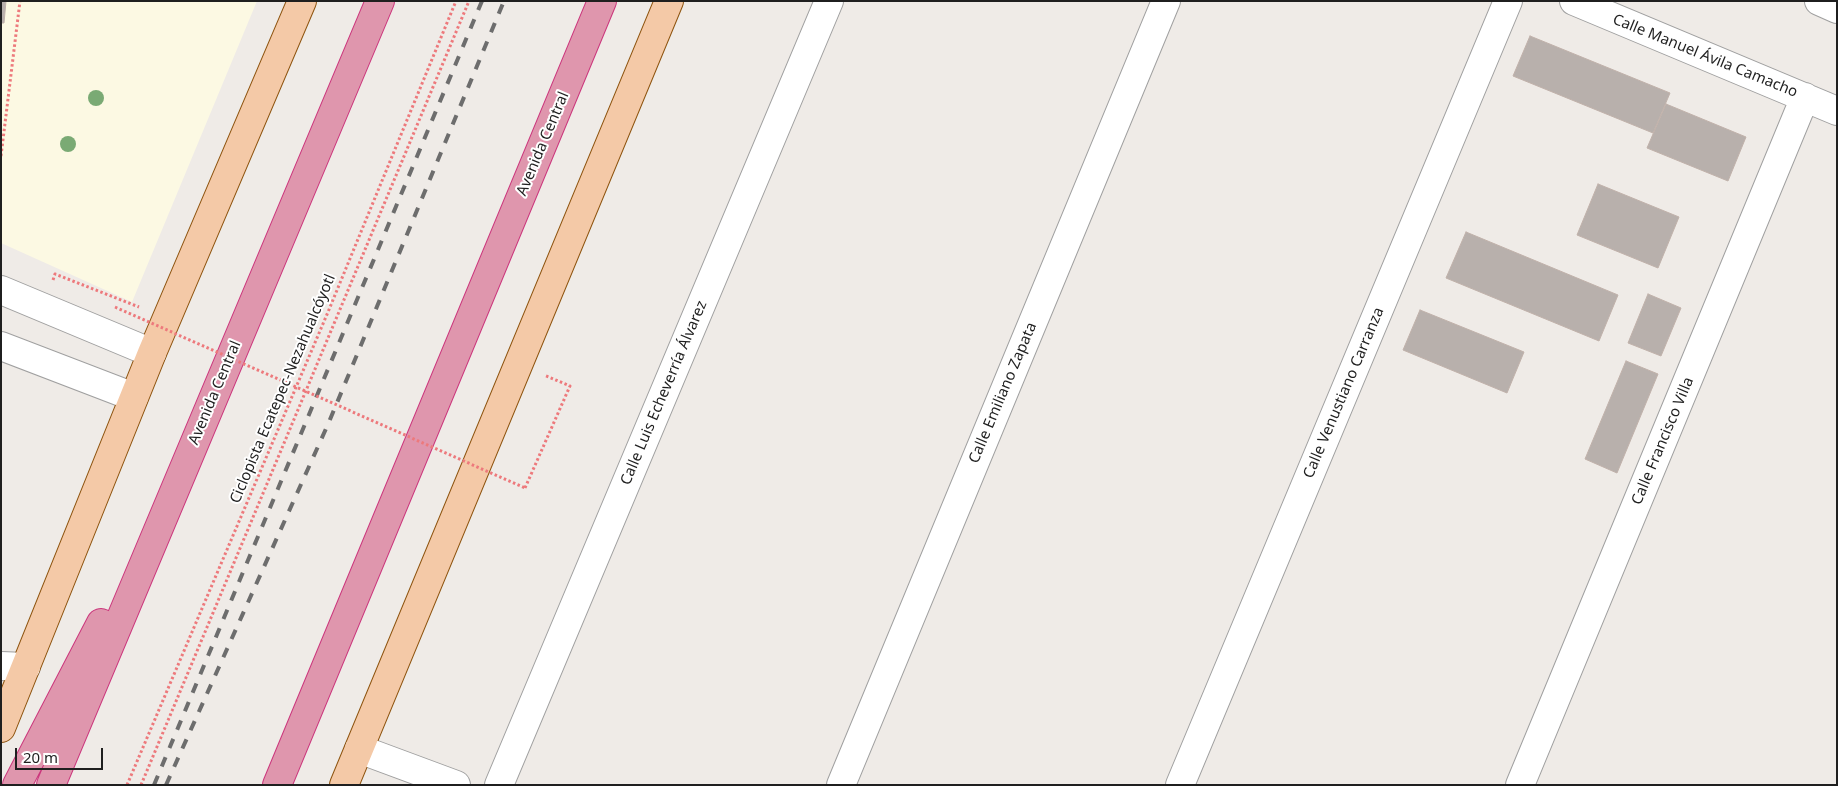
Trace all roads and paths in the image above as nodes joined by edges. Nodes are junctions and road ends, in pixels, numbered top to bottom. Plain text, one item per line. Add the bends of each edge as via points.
1 (20, 1) edge
2 (302, 1) edge
3 (380, 1) edge
4 (456, 1) edge
5 (469, 1) edge
6 (602, 1) edge
7 (669, 1) edge
8 (829, 1) edge
9 (1166, 1) edge
10 (1508, 1) edge
11 (1574, 1) edge
12 (1819, 1) edge
13 (1837, 8) edge
14 (1806, 97) junction
15 (1837, 111) edge
16 (2, 139) edge
17 (1, 156) edge
18 (53, 281) dead end
19 (1, 290) edge
20 (115, 307) dead end
21 (139, 307) dead end
22 (1, 346) edge
23 (152, 353) junction
24 (518, 364) junction
25 (134, 397) junction
26 (188, 457) junction
27 (13, 667) edge
28 (1, 728) edge
29 (295, 744) junction
30 (359, 749) junction
31 (17, 785) edge
32 (51, 785) edge
33 (127, 785) edge
34 (141, 785) edge
35 (277, 785) edge
36 (285, 785) edge
37 (344, 785) edge
38 (456, 785) edge
39 (499, 785) edge
40 (840, 785) edge
41 (1180, 785) edge
42 (1520, 785) edge

1 - 16 path
2 - 23 main road
3 - 26 highway, Avenida Central
4 - 33 path, Ciclopista Ecatepec-Nezahualcóyotl
5 - 34 path
6 - 29 highway, Avenida Central
7 - 24 main road
8 - 39 street, Calle Luis Echeverría Álvarez
9 - 40 street, Calle Emiliano Zapata
10 - 41 street, Calle Venustiano Carranza
11 - 14 street, Calle Manuel Ávila Camacho
12 - 13 street
14 - 15 street, Calle Manuel Ávila Camacho
14 - 42 street, Calle Francisco Villa
16 - 17 path
18 - 21 path via 55,274
19 - 23 street
20 - 24 path, bridge via 525,488 570,386
22 - 25 street
23 - 25 main road
24 - 30 main road
25 - 27 main road
26 - 31 highway
26 - 32 highway, Avenida Central
27 - 28 main road
29 - 35 highway, Avenida Central
29 - 36 highway
30 - 37 main road
30 - 38 street

